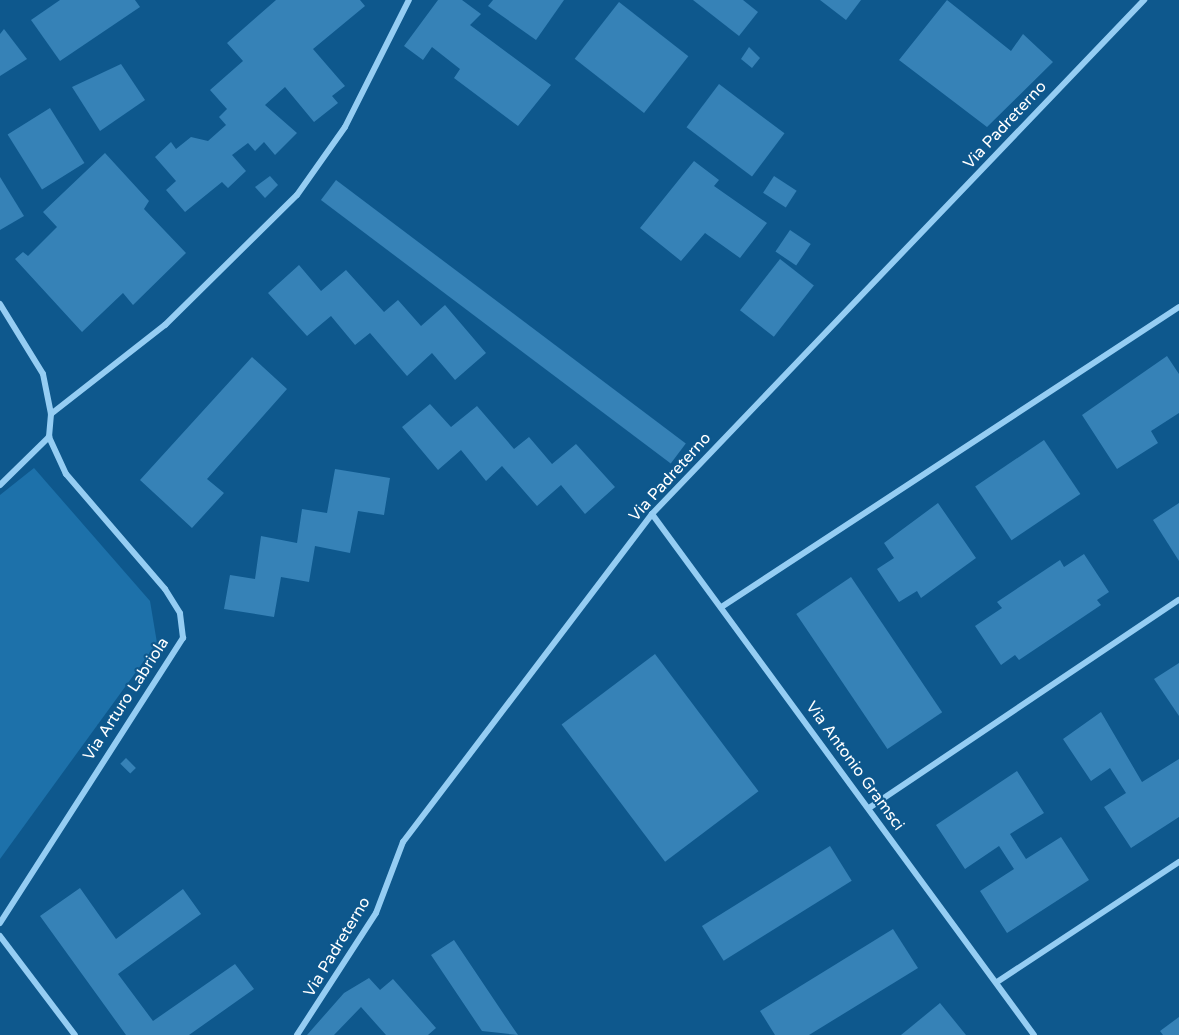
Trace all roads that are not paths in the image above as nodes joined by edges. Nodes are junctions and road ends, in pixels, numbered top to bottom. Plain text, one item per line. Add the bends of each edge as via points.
1 (410, 0) edge
2 (1144, 0) edge
3 (0, 304) edge
4 (1179, 308) edge
5 (51, 414) junction
6 (48, 437) junction
7 (0, 485) edge
8 (652, 514) junction
9 (1179, 600) edge
10 (723, 606) junction
11 (869, 808) junction
12 (1179, 862) edge
13 (0, 923) edge
14 (0, 936) edge
15 (997, 982) junction
16 (75, 1035) edge
17 (297, 1035) edge
18 (1034, 1035) edge

1 - 5 street via 345,127 297,195 165,325
2 - 8 street, Via Padreterno
3 - 5 street via 43,374
4 - 10 street
5 - 6 street
6 - 7 street
6 - 13 street, Via Arturo Labriola via 66,474 165,589 180,613 183,638
8 - 10 street, Via Antonio Gramsci
8 - 17 street, Via Padreterno via 403,842 376,913
9 - 11 street
10 - 11 street, Via Antonio Gramsci
11 - 15 street, Via Antonio Gramsci
12 - 15 street
14 - 16 street
15 - 18 street, Via Antonio Gramsci

